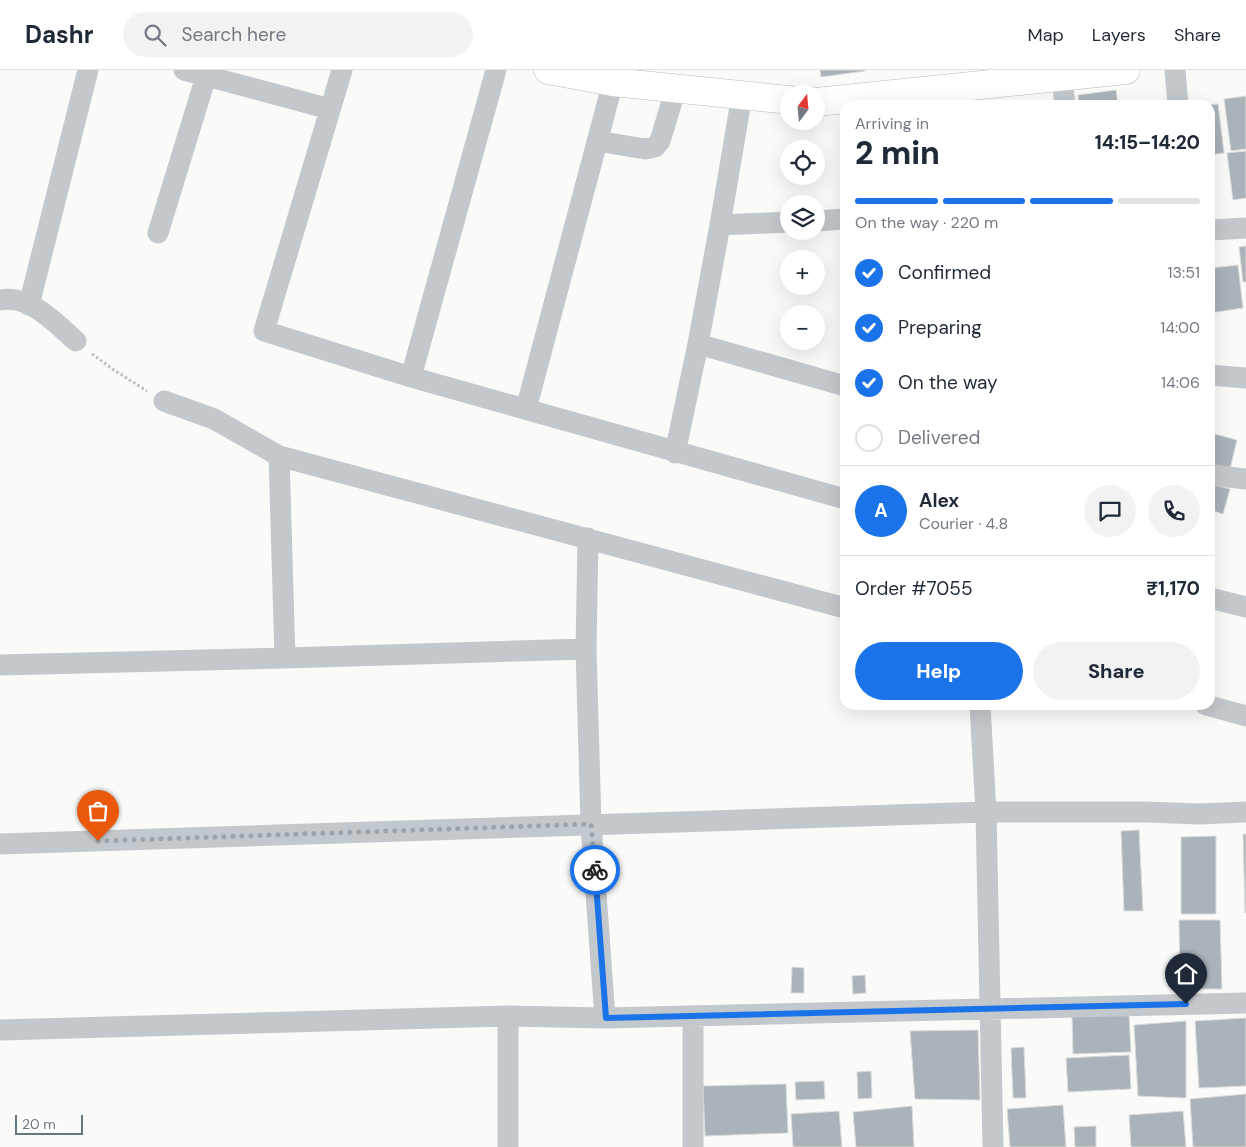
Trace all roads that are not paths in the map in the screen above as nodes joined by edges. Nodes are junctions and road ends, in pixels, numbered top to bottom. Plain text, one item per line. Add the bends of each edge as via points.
1 (88, 70) edge
2 (184, 70) edge
3 (342, 70) edge
4 (496, 70) edge
5 (548, 70) edge
6 (1126, 70) edge
7 (1175, 70) edge
8 (208, 73) edge
9 (1062, 74) edge
10 (613, 82) junction
11 (676, 88) junction
12 (742, 95) junction
13 (780, 99) edge
14 (1065, 100) edge
15 (1178, 100) edge
16 (825, 101) edge
17 (330, 109) junction
18 (597, 141) junction
19 (840, 219) edge
20 (825, 220) edge
21 (780, 222) edge
22 (720, 225) junction
23 (1246, 228) edge
24 (1215, 230) edge
25 (158, 233) dead end
26 (0, 300) edge
27 (29, 305) junction
28 (76, 342) road end
29 (698, 344) junction
30 (1215, 375) edge
31 (411, 377) junction
32 (1246, 378) edge
33 (840, 385) edge
34 (164, 401) road end
35 (526, 409) junction
36 (675, 453) junction
37 (279, 456) junction
38 (1215, 476) edge
39 (1246, 479) edge
40 (840, 498) edge
41 (588, 538) junction
42 (1215, 599) edge
43 (840, 607) edge
44 (1246, 607) edge
45 (586, 649) junction
46 (285, 658) junction
47 (0, 665) edge
48 (1215, 707) edge
49 (980, 710) edge
50 (1246, 716) edge
51 (986, 812) junction
52 (1246, 812) edge
53 (591, 824) junction
54 (0, 844) edge
55 (1246, 1003) edge
56 (991, 1009) junction
57 (508, 1016) junction
58 (693, 1016) junction
59 (606, 1018) junction
60 (0, 1030) edge
61 (508, 1147) edge
62 (693, 1147) edge
63 (993, 1147) edge

1 - 27 street
2 - 8 street
3 - 17 street
4 - 31 street
5 - 10 street
6 - 9 street
7 - 15 street
8 - 17 street
8 - 25 street
9 - 14 street
9 - 16 street
10 - 11 street
10 - 18 street
11 - 12 street
11 - 18 street via 656,147 645,150
12 - 13 street
12 - 22 street
17 - 31 street via 264,331
18 - 35 street
19 - 20 street
21 - 22 street
22 - 29 street
23 - 24 street
26 - 27 street via 9,298
27 - 28 street via 37,308
29 - 33 street
29 - 36 street
30 - 32 street
31 - 35 street
34 - 37 street via 214,420
35 - 36 street
36 - 40 street
37 - 41 street
37 - 46 street
38 - 39 street
41 - 43 street
41 - 45 street
42 - 44 street
45 - 46 street
45 - 53 street
46 - 47 street
48 - 50 street
49 - 51 street
51 - 52 street
51 - 53 street
51 - 56 street
53 - 54 street
53 - 59 street
55 - 56 street
56 - 58 street
56 - 63 street
57 - 59 street
57 - 60 street
57 - 61 street
58 - 59 street
58 - 62 street

